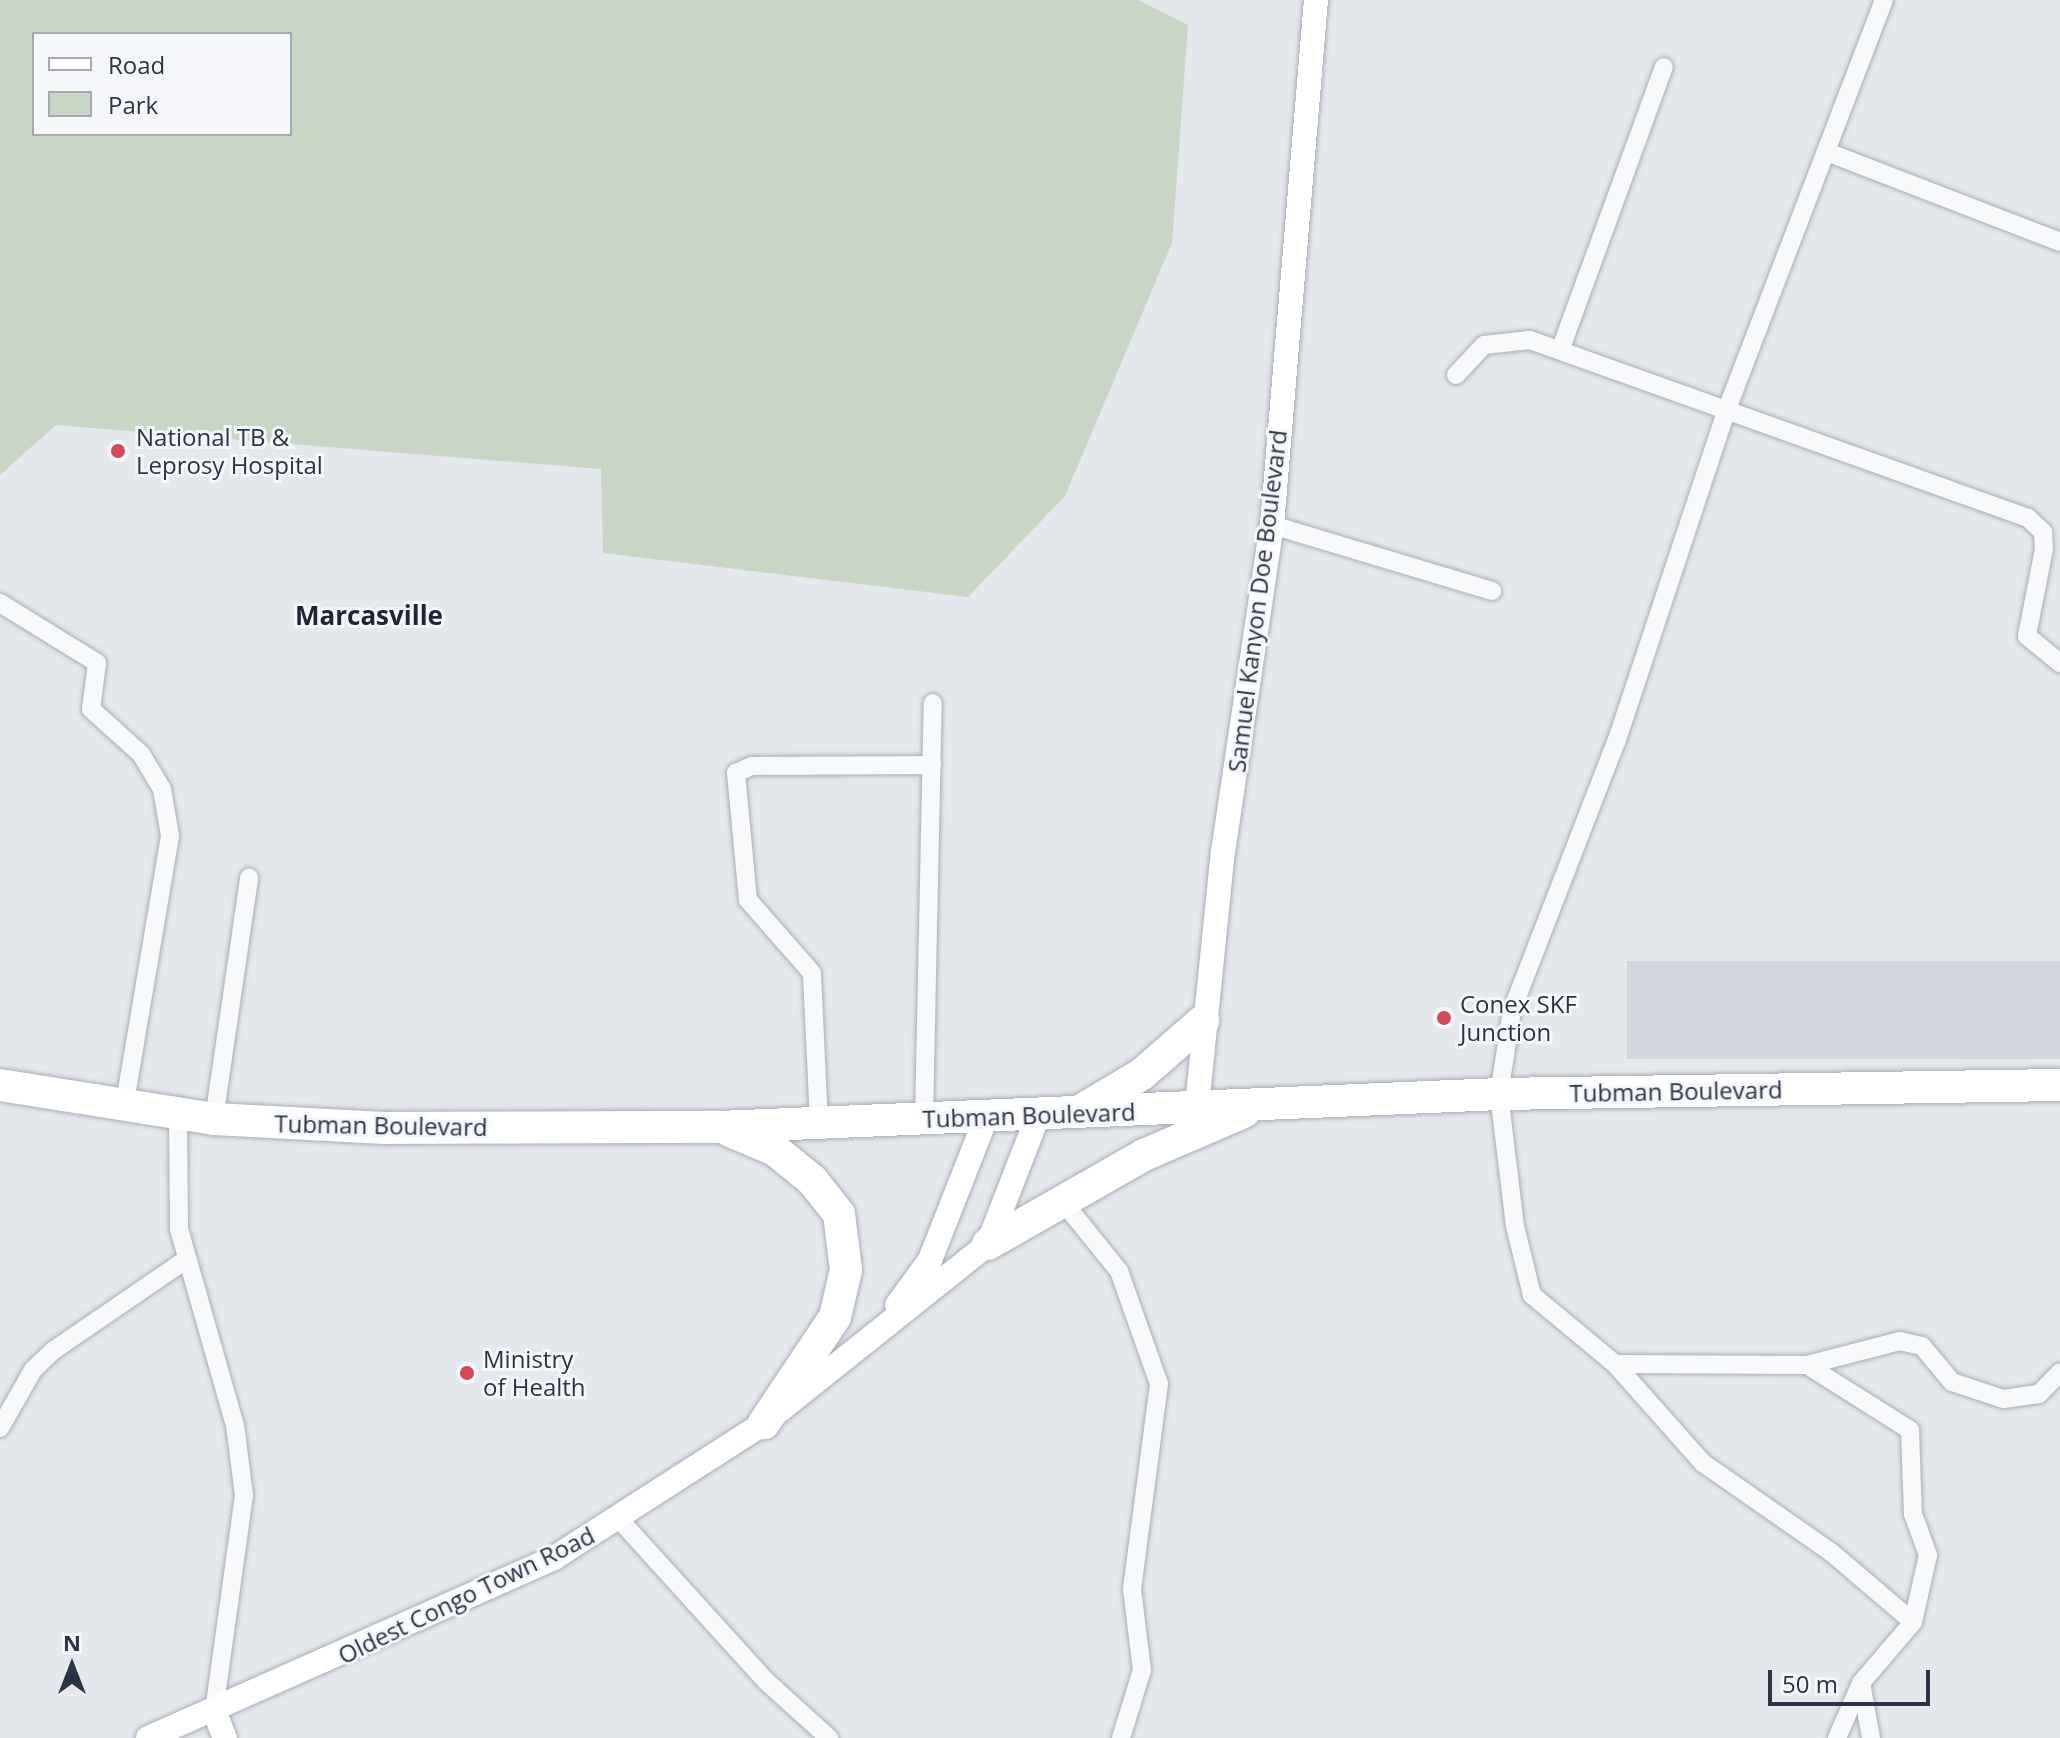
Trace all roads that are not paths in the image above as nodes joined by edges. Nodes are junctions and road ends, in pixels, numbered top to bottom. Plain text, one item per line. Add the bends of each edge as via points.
1 (1316, 0) edge
2 (1879, 6) edge
3 (1664, 67) dead end
4 (1827, 152) junction
5 (2060, 242) edge
6 (1561, 348) junction
7 (1456, 375) dead end
8 (1725, 415) junction
9 (1272, 525) junction
10 (1492, 591) dead end
11 (0, 603) edge
12 (2060, 663) edge
13 (933, 703) dead end
14 (932, 765) junction
15 (249, 878) dead end
16 (1203, 1021) junction
17 (0, 1085) edge
18 (2060, 1085) edge
19 (1499, 1094) junction
20 (125, 1103) junction
21 (1265, 1104) junction
22 (1197, 1106) junction
23 (178, 1114) junction
24 (1071, 1116) junction
25 (986, 1118) junction
26 (1037, 1118) junction
27 (214, 1119) junction
28 (924, 1119) junction
29 (819, 1123) junction
30 (719, 1127) junction
31 (1060, 1198) junction
32 (988, 1244) junction
33 (187, 1259) junction
34 (880, 1330) junction
35 (1615, 1364) junction
36 (1807, 1365) junction
37 (2060, 1372) edge
38 (764, 1423) junction
39 (0, 1428) edge
40 (619, 1519) junction
41 (1913, 1622) junction
42 (1861, 1683) junction
43 (214, 1710) junction
44 (148, 1738) edge
45 (225, 1738) edge
46 (829, 1738) edge
47 (1121, 1738) edge
48 (1837, 1738) edge
49 (1871, 1738) edge

1 - 9 street, Samuel Kanyon Doe Boulevard
2 - 4 street
3 - 6 street
4 - 5 street
4 - 8 street
6 - 7 street via 1510,339 1484,345
6 - 8 street
8 - 12 street via 2028,518 2043,532 2044,549 2027,636
8 - 19 street via 1616,742 1512,1010
9 - 10 street
9 - 16 street, Samuel Kanyon Doe Boulevard
11 - 20 street via 97,663 91,709 141,754 162,789 170,836
13 - 14 street
14 - 28 street
14 - 29 street via 752,766 736,773 748,900 812,973
15 - 27 street
16 - 22 street, Samuel Kanyon Doe Boulevard
16 - 24 highway via 1142,1074
17 - 20 highway, Tubman Boulevard
18 - 19 highway, Tubman Boulevard
19 - 21 highway, Tubman Boulevard
19 - 35 street via 1520,1262 1532,1295
20 - 23 highway, Tubman Boulevard
21 - 22 highway, Tubman Boulevard
21 - 31 highway
22 - 24 highway, Tubman Boulevard
23 - 27 highway, Tubman Boulevard
23 - 33 street via 179,1229
24 - 26 highway, Tubman Boulevard
25 - 26 highway, Tubman Boulevard
25 - 28 highway, Tubman Boulevard
25 - 34 street via 930,1260
26 - 32 street
27 - 30 highway, Tubman Boulevard via 372,1128
28 - 29 highway, Tubman Boulevard
29 - 30 highway, Tubman Boulevard
30 - 38 highway via 775,1150 839,1214 846,1270 835,1317
31 - 32 highway
31 - 47 street via 1119,1271 1159,1384 1132,1589 1142,1670
32 - 34 street, Oldest Congo Town Road
33 - 39 street via 54,1350 33,1370
33 - 43 street via 235,1425 244,1495
34 - 38 street, Oldest Congo Town Road
35 - 36 street
35 - 41 street via 1703,1463 1832,1553
36 - 37 street via 1900,1341 1922,1346 1952,1382 2003,1399 2039,1394
36 - 41 street via 1910,1430 1913,1514 1928,1555
38 - 40 street, Oldest Congo Town Road
40 - 43 street, Oldest Congo Town Road via 394,1634
40 - 46 street via 767,1682
41 - 42 street
42 - 48 street
42 - 49 street
43 - 44 street, Oldest Congo Town Road
43 - 45 street

